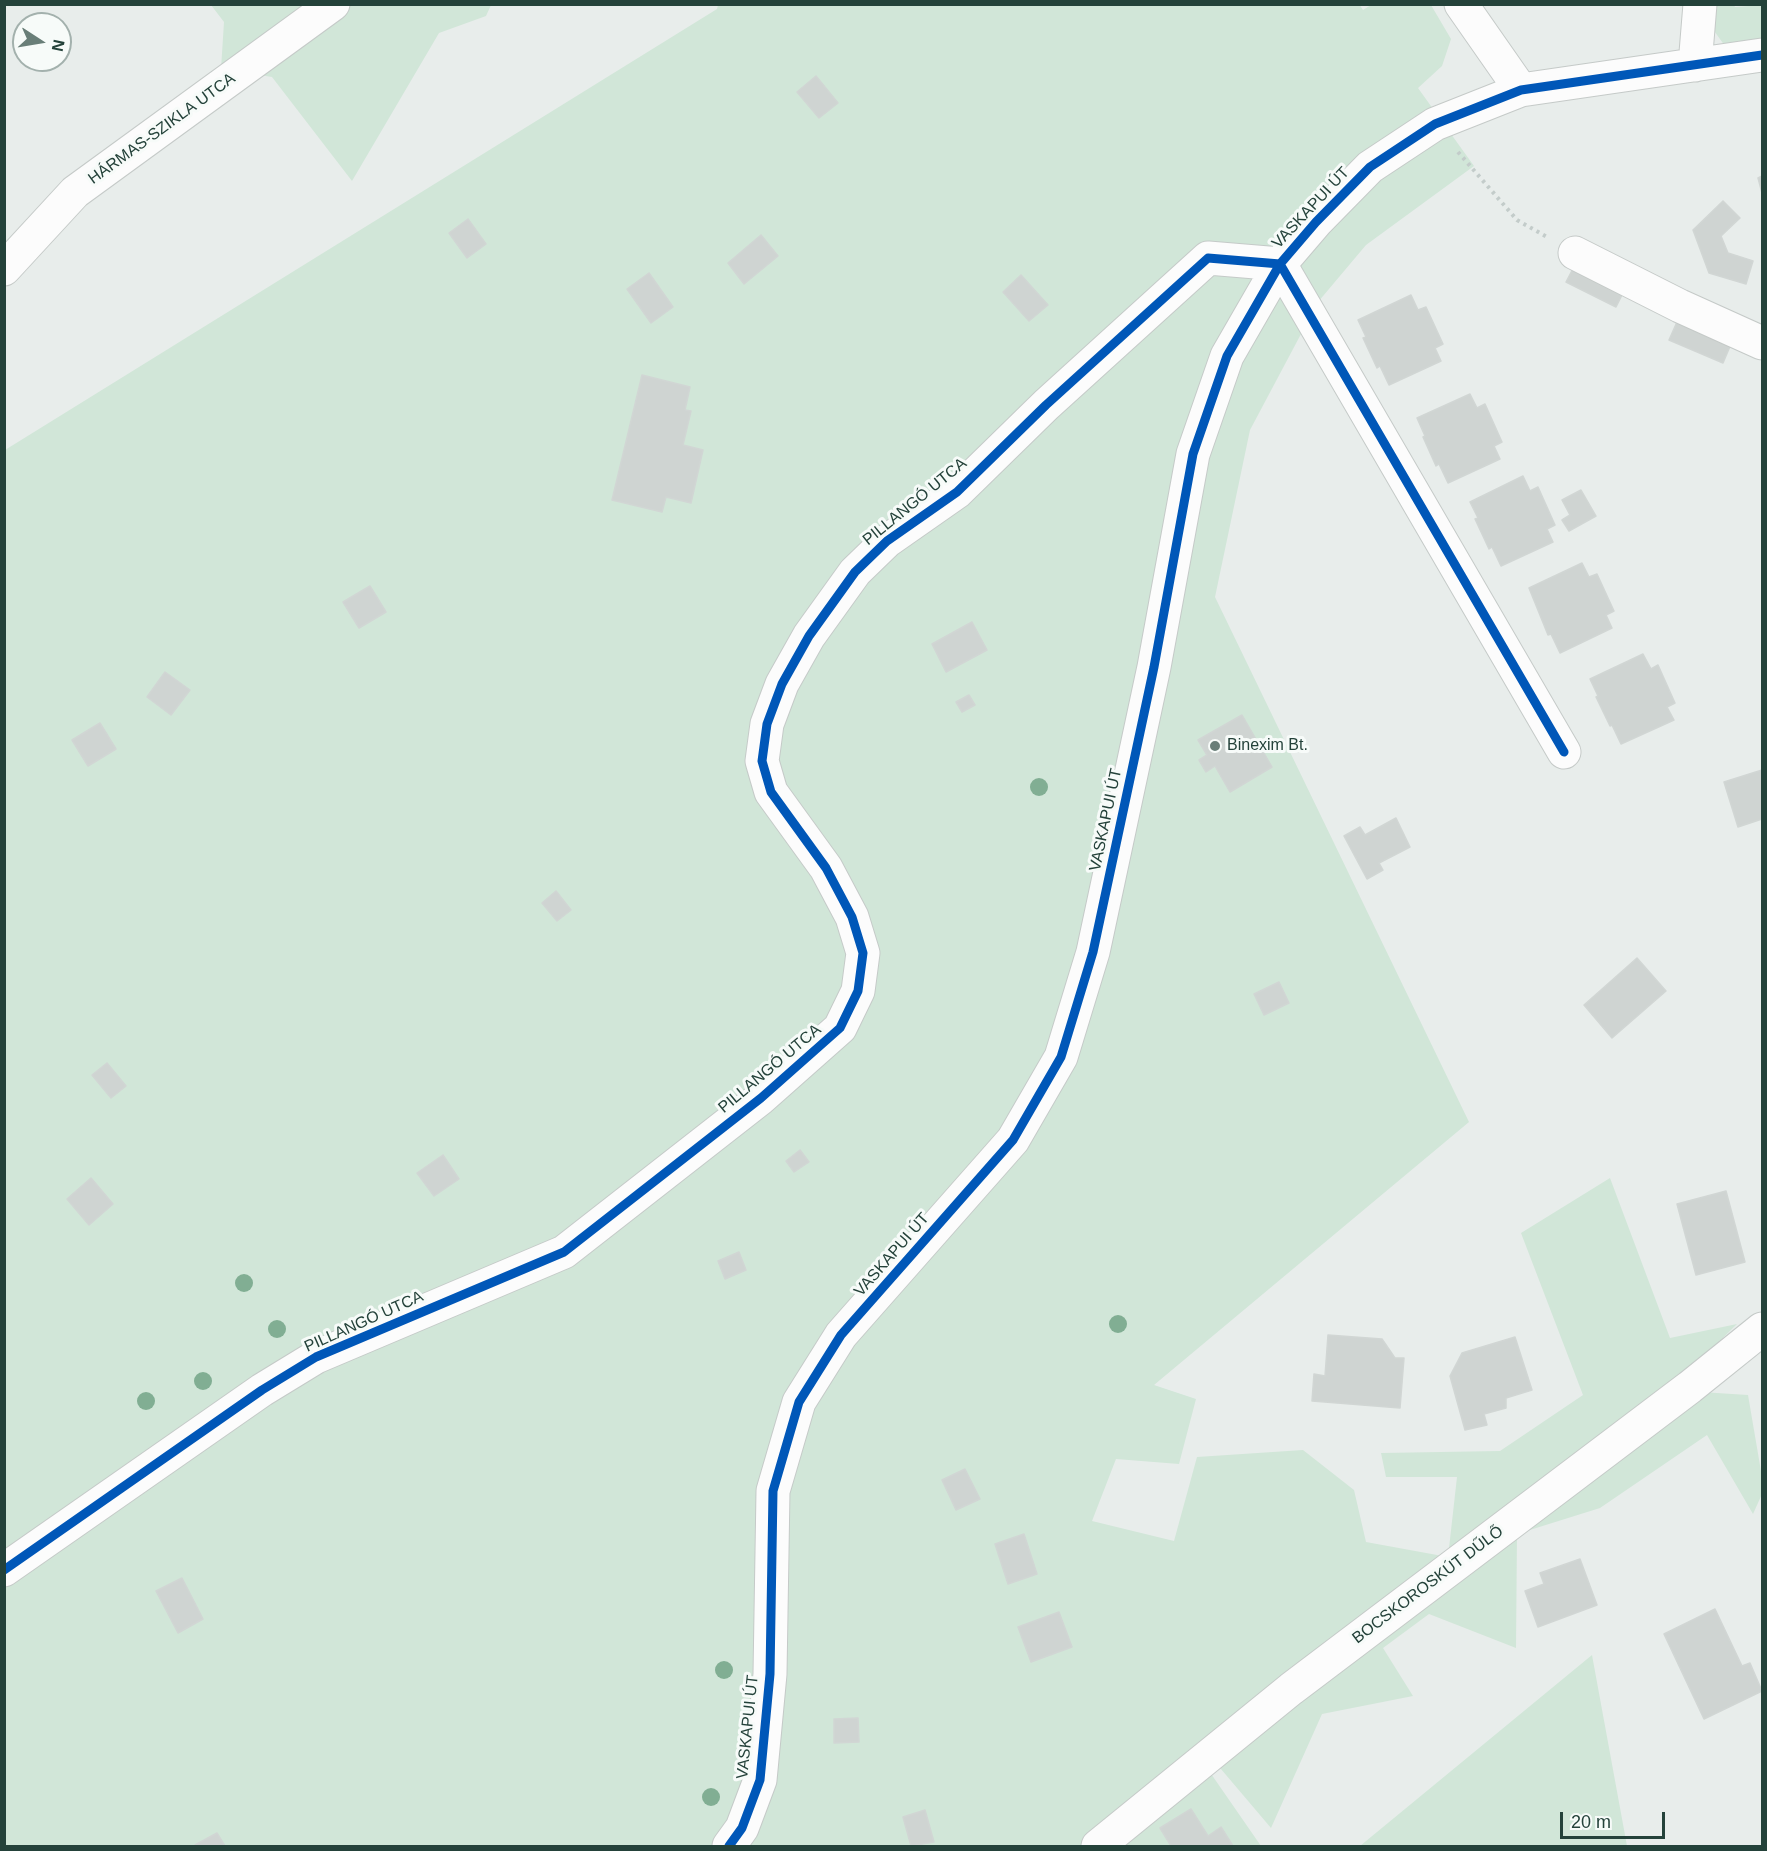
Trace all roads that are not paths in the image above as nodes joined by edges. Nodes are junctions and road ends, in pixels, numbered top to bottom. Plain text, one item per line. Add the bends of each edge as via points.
1 (333, 4) edge
2 (1461, 4) edge
3 (1700, 4) edge
4 (1762, 55) edge
5 (1695, 65) junction
6 (1521, 90) junction
7 (1575, 253) dead end
8 (1280, 264) junction
9 (4, 269) edge
10 (1762, 343) edge
11 (1564, 752) dead end
12 (1762, 1329) edge
13 (4, 1570) edge
14 (729, 1846) edge
15 (1098, 1846) edge

1 - 9 street, HÁRMAS-SZIKLA UTCA via 75,192
2 - 6 street
3 - 5 street
4 - 5 street, VASKAPUI ÚT
5 - 6 street, VASKAPUI ÚT
6 - 8 street, VASKAPUI ÚT via 1435,124 1370,167
7 - 10 street
8 - 11 street
8 - 13 street, PILLANGÓ UTCA via 1208,258 957,492 879,549 855,572 809,636 782,684 767,724 762,761 771,792 826,868 852,917 863,953 858,992 840,1028 761,1098 564,1252 316,1357 262,1390
8 - 14 street, VASKAPUI ÚT via 1227,356 1193,454 1154,667 1093,952 1061,1057 1012,1140 841,1335 799,1402 773,1491 770,1674 760,1780 742,1828
12 - 15 street, BOCSKOROSKÚT DŰLŐ via 1291,1689

